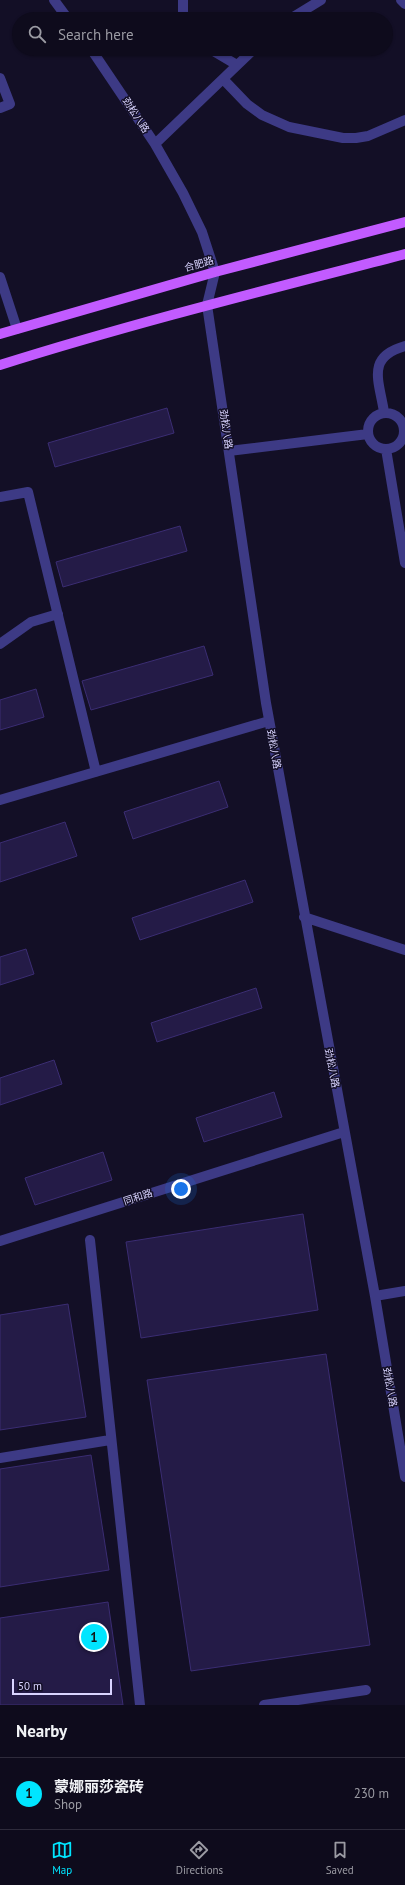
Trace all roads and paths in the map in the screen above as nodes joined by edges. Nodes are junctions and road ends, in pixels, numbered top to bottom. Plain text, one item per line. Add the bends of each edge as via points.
1 (54, 0) edge
2 (183, 0) edge
3 (321, 0) edge
4 (401, 0) edge
5 (405, 4) edge
6 (63, 12) edge
7 (183, 12) edge
8 (301, 12) edge
9 (96, 56) edge
10 (222, 56) edge
11 (247, 56) edge
12 (237, 65) junction
13 (0, 78) edge
14 (223, 79) junction
15 (0, 108) edge
16 (405, 120) edge
17 (155, 144) junction
18 (405, 222) edge
19 (405, 254) edge
20 (215, 272) junction
21 (0, 277) edge
22 (207, 305) junction
23 (17, 329) junction
24 (0, 334) edge
25 (405, 346) edge
26 (0, 365) edge
27 (384, 412) junction
28 (405, 429) edge
29 (368, 434) junction
30 (386, 449) junction
31 (229, 451) junction
32 (0, 497) edge
33 (405, 563) edge
34 (58, 614) junction
35 (0, 644) edge
36 (269, 721) junction
37 (96, 772) junction
38 (0, 800) edge
39 (304, 917) junction
40 (405, 950) edge
41 (344, 1132) junction
42 (90, 1240) dead end
43 (0, 1241) edge
44 (405, 1291) edge
45 (375, 1296) junction
46 (110, 1440) junction
47 (0, 1458) edge
48 (405, 1477) edge
49 (366, 1690) dead end
50 (140, 1705) edge
51 (264, 1705) edge

1 - 6 street
2 - 7 street
3 - 8 street
4 - 5 street
9 - 17 street, 劲松八路
10 - 12 street
11 - 12 street
12 - 14 street
13 - 15 street via 10,104
14 - 16 street via 247,104 262,115 289,127 343,138 356,138 368,136
14 - 17 street
17 - 20 street, 劲松八路 via 202,232
18 - 20 main road, 合肥路
19 - 22 main road
20 - 22 street, 劲松八路
20 - 23 main road, 合肥路
21 - 23 street
22 - 26 main road
22 - 31 street, 劲松八路
23 - 24 main road, 合肥路
25 - 27 street via 387,352 378,365
27 - 28 street via 390,412 400,418
27 - 29 street via 373,417
28 - 30 street via 402,441
29 - 30 street via 374,445
29 - 31 street
30 - 33 street
31 - 36 street, 劲松八路
32 - 34 street via 28,492
34 - 35 street via 31,622
34 - 37 street
36 - 37 street
36 - 39 street, 劲松八路
37 - 38 street
39 - 40 street
39 - 41 street, 劲松八路
41 - 43 street, 同和路
41 - 45 street, 劲松八路
42 - 46 street
44 - 45 street
45 - 48 street, 劲松八路
46 - 47 street
46 - 50 street
49 - 51 street

